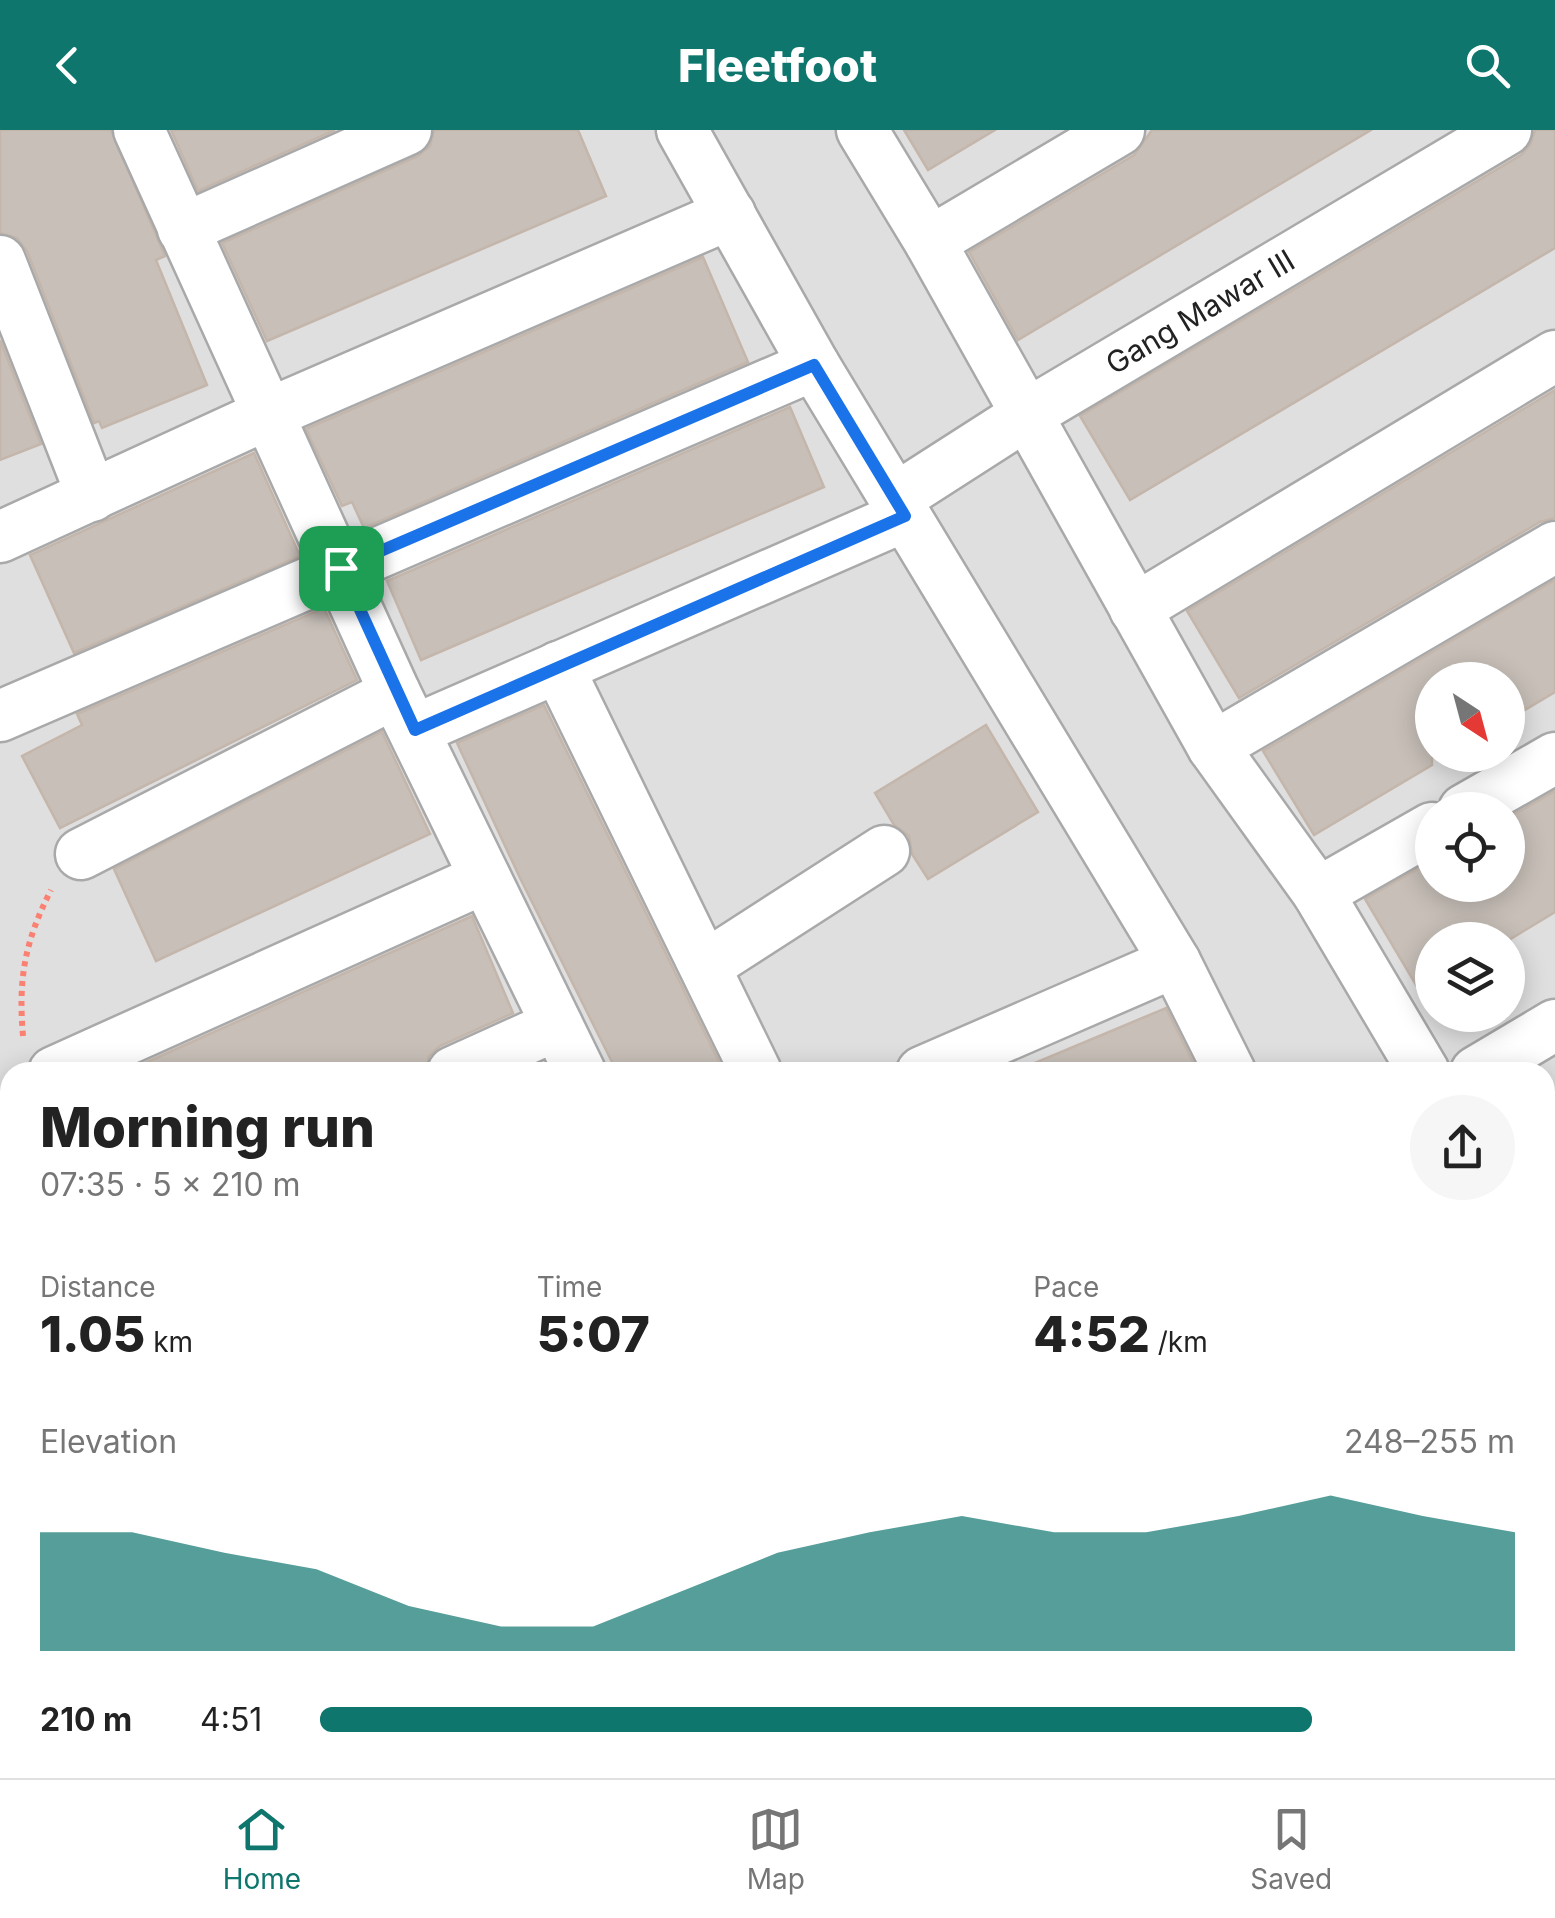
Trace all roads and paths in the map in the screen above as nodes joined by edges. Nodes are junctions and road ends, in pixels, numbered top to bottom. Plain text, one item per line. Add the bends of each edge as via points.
1 (138, 130) edge
2 (406, 130) edge
3 (682, 130) edge
4 (862, 130) edge
5 (1119, 130) edge
6 (1506, 130) edge
7 (730, 214) junction
8 (183, 229) junction
9 (930, 242) junction
10 (0, 261) edge
11 (1555, 356) edge
12 (814, 365) junction
13 (268, 414) junction
14 (1026, 415) junction
15 (92, 496) junction
16 (900, 508) junction
17 (0, 537) edge
18 (1555, 547) edge
19 (341, 568) junction
20 (1135, 609) junction
21 (558, 667) junction
22 (405, 712) junction
23 (0, 716) edge
24 (1213, 747) junction
25 (1555, 758) edge
26 (1496, 792) edge
27 (1415, 838) edge
28 (884, 851) dead end
29 (81, 854) joint
30 (485, 878) junction
31 (1318, 893) junction
32 (1175, 962) junction
33 (707, 966) junction
34 (557, 1025) junction
35 (1555, 1026) edge
36 (39, 1062) edge
37 (45, 1062) edge
38 (475, 1062) edge
39 (575, 1062) edge
40 (751, 1062) edge
41 (945, 1062) edge
42 (1225, 1062) edge
43 (1418, 1062) edge
44 (1493, 1062) edge

1 - 8 street
2 - 8 street
3 - 7 street
4 - 9 street
5 - 9 street
6 - 14 street, Gang Mawar III
7 - 12 street
7 - 13 street
8 - 13 street
9 - 14 street
10 - 15 street
11 - 20 street
12 - 16 street
12 - 19 street
13 - 15 street
13 - 19 street
14 - 16 street, Gang Mawar III
14 - 20 street
15 - 17 street
16 - 21 street, Gang Mawar III
16 - 32 street
18 - 24 street
19 - 22 street
19 - 23 street
20 - 24 street
21 - 22 street, Gang Mawar III
21 - 33 street
22 - 29 street, Gang Mawar III
22 - 30 street
24 - 31 street
25 - 26 street
27 - 31 street
28 - 33 street
29 - 36 path via 55,882 29,932 20,1003
30 - 34 street
30 - 37 street
31 - 43 street
32 - 41 street
32 - 42 street
33 - 40 street
34 - 38 street
34 - 39 street
35 - 44 street

